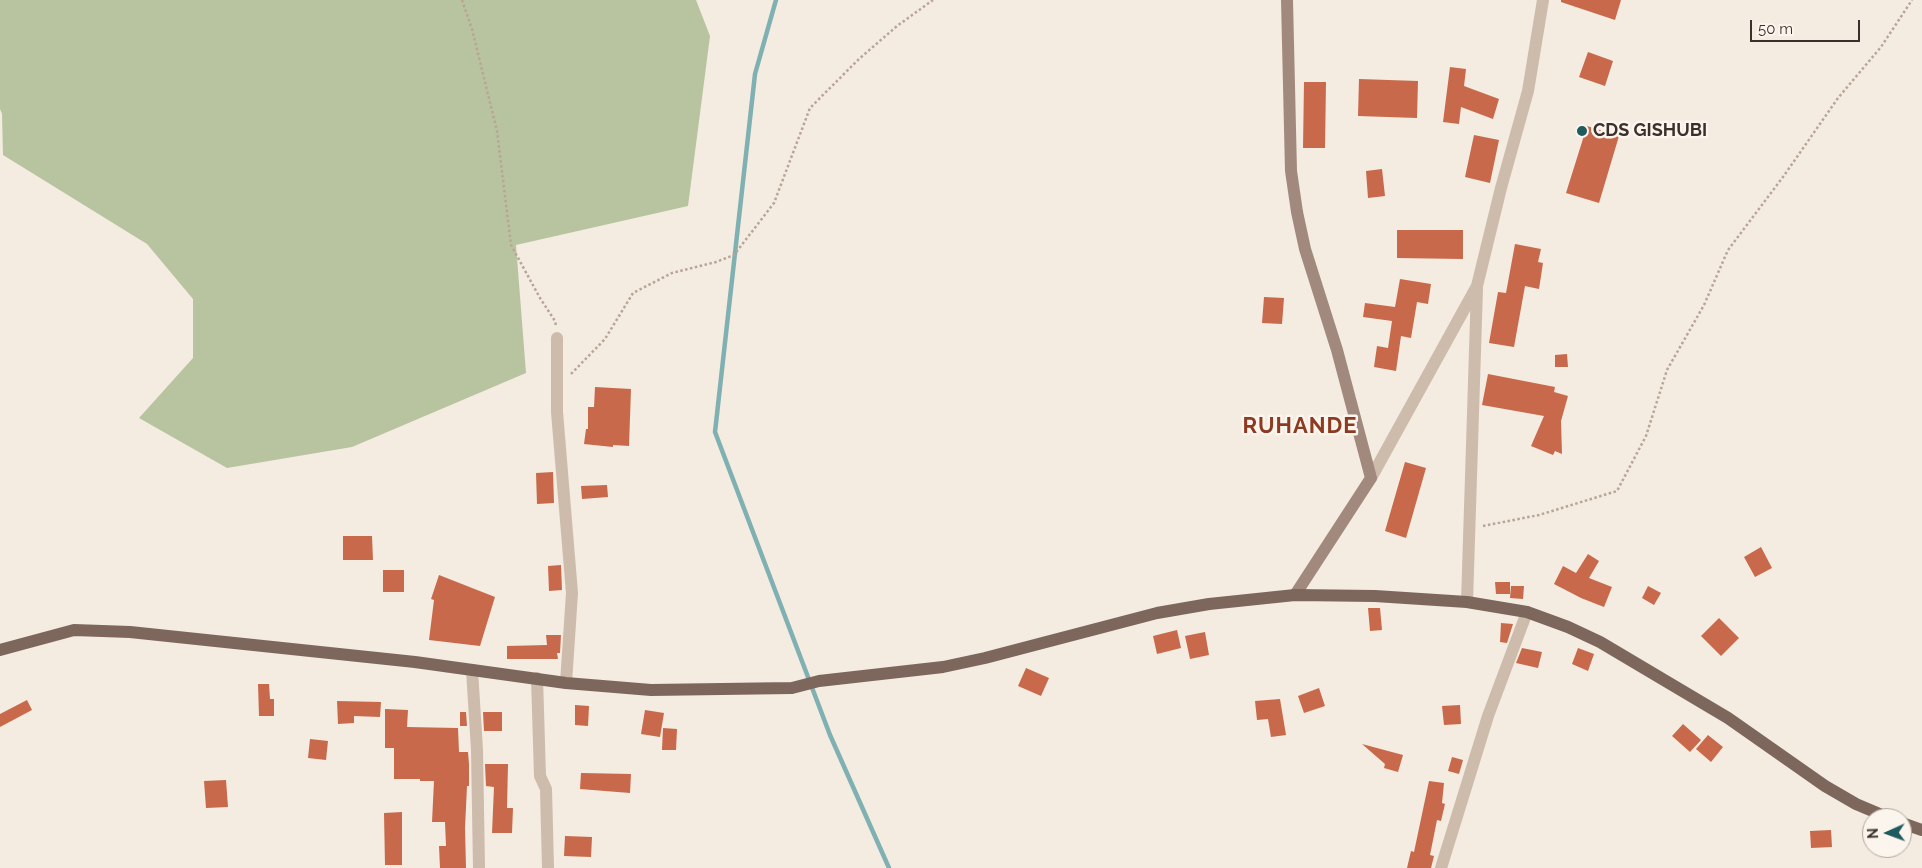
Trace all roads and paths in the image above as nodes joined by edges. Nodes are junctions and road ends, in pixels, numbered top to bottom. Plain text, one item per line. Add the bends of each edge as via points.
1 (462, 0) edge
2 (933, 0) edge
3 (1287, 0) edge
4 (1543, 0) edge
5 (1912, 0) edge
6 (1477, 286) junction
7 (557, 338) joint
8 (557, 388) junction
9 (1372, 478) junction
10 (1470, 528) junction
11 (1295, 595) junction
12 (1467, 602) junction
13 (1527, 612) junction
14 (0, 650) edge
15 (472, 670) junction
16 (537, 678) junction
17 (566, 684) junction
18 (1865, 808) edge
19 (478, 868) edge
20 (548, 868) edge
21 (1441, 868) edge

1 - 7 path via 497,131 511,245 555,321
2 - 8 path via 896,26 810,108 774,203 734,256 672,272 633,292 606,339
3 - 9 main road via 1291,171 1297,212 1305,250
4 - 6 street via 1528,91
5 - 10 path via 1881,47 1838,98 1728,250 1704,305 1668,370 1646,436 1617,490 1539,515
6 - 9 street
6 - 10 street
7 - 8 street
8 - 17 street via 572,593
9 - 11 main road
10 - 12 street
11 - 12 main road
11 - 17 main road via 1157,613 943,667 819,681 792,688 651,690
12 - 13 main road
13 - 18 main road via 1600,642 1728,718 1825,786
13 - 21 street via 1488,716
14 - 15 main road via 74,630 130,632
15 - 16 main road
15 - 19 street via 477,750
16 - 17 main road
16 - 20 street via 540,776 546,789

